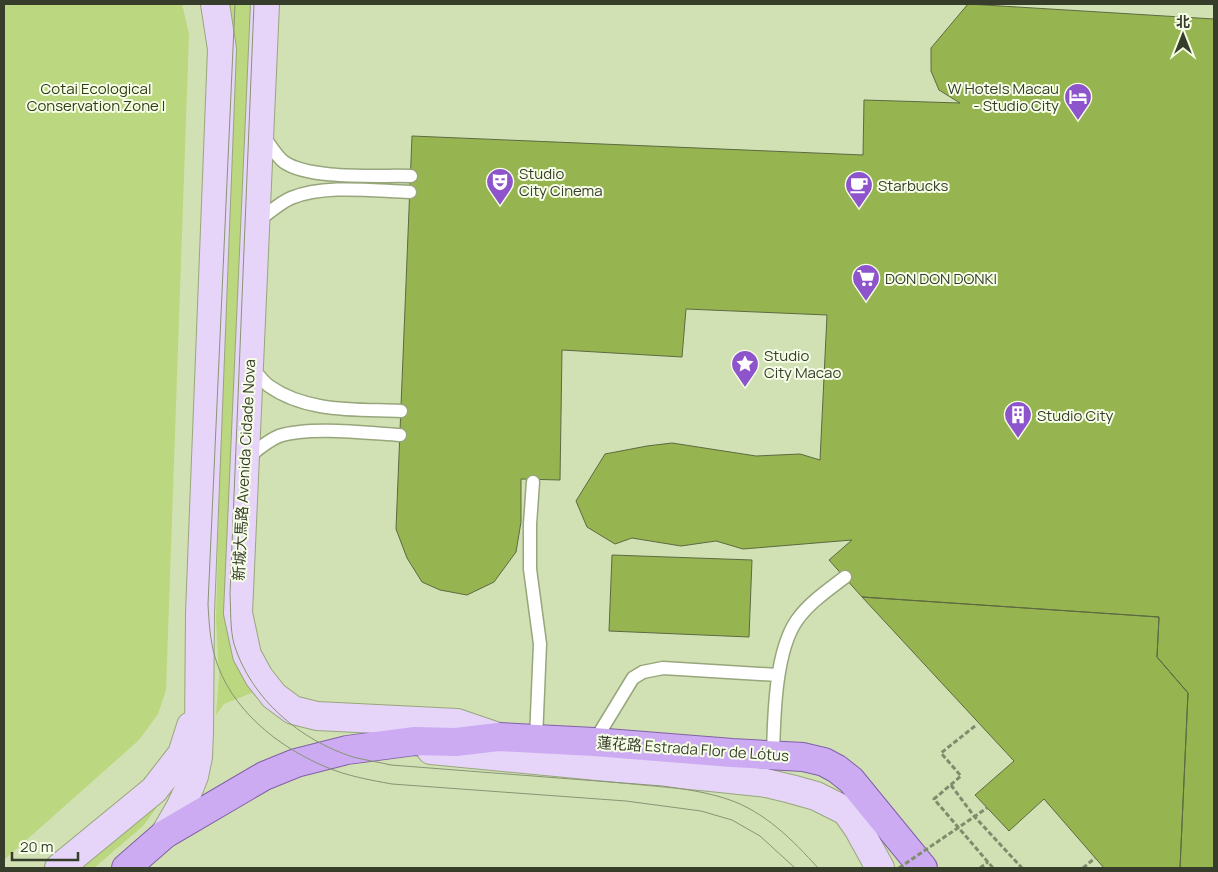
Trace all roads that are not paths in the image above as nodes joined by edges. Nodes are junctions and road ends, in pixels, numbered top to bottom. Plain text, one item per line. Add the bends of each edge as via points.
1 (215, 4) edge
2 (266, 4) edge
3 (260, 130) junction
4 (411, 176) dead end
5 (410, 192) dead end
6 (256, 223) junction
7 (249, 364) junction
8 (401, 411) dead end
9 (400, 435) dead end
10 (245, 459) junction
11 (533, 482) dead end
12 (845, 577) dead end
13 (198, 673) junction
14 (778, 675) junction
15 (498, 737) junction
16 (536, 739) junction
17 (414, 741) junction
18 (594, 742) junction
19 (773, 754) junction
20 (175, 828) junction
21 (59, 868) edge
22 (126, 868) edge
23 (155, 868) edge
24 (880, 868) edge
25 (923, 868) edge

1 - 13 main road via 222,49
2 - 3 main road, 新城大馬路 Avenida Cidade Nova
3 - 4 lane via 283,161 298,169 318,174
3 - 6 main road, 新城大馬路 Avenida Cidade Nova
5 - 6 lane via 312,192 290,198
6 - 7 main road, 新城大馬路 Avenida Cidade Nova
7 - 8 lane via 268,386 308,404 338,409
7 - 10 main road, 新城大馬路 Avenida Cidade Nova
9 - 10 lane via 303,432 279,437
10 - 15 main road, 新城大馬路 Avenida Cidade Nova via 238,613 247,655 274,696 293,710 317,716 456,723
11 - 16 lane via 530,569 540,644
12 - 14 lane via 796,621
13 - 20 main road via 198,757
13 - 21 main road via 194,714 182,754 154,790
14 - 18 lane via 662,668 643,672 633,678
14 - 19 lane
15 - 16 main road, 蓮花路 Estrada Flor de Lótus
15 - 17 main road, 蓮花路 Estrada Flor de Lótus via 456,742
16 - 18 main road, 蓮花路 Estrada Flor de Lótus
17 - 20 main road, 蓮花路 Estrada Flor de Lótus via 347,750 296,763 264,776
17 - 24 main road, 蓮花路 Estrada Flor de Lótus via 432,751 766,783 816,796 846,810
18 - 19 main road, 蓮花路 Estrada Flor de Lótus
19 - 25 main road, 蓮花路 Estrada Flor de Lótus via 824,762 837,769 857,786
20 - 22 main road, 蓮花路 Estrada Flor de Lótus
20 - 23 main road

